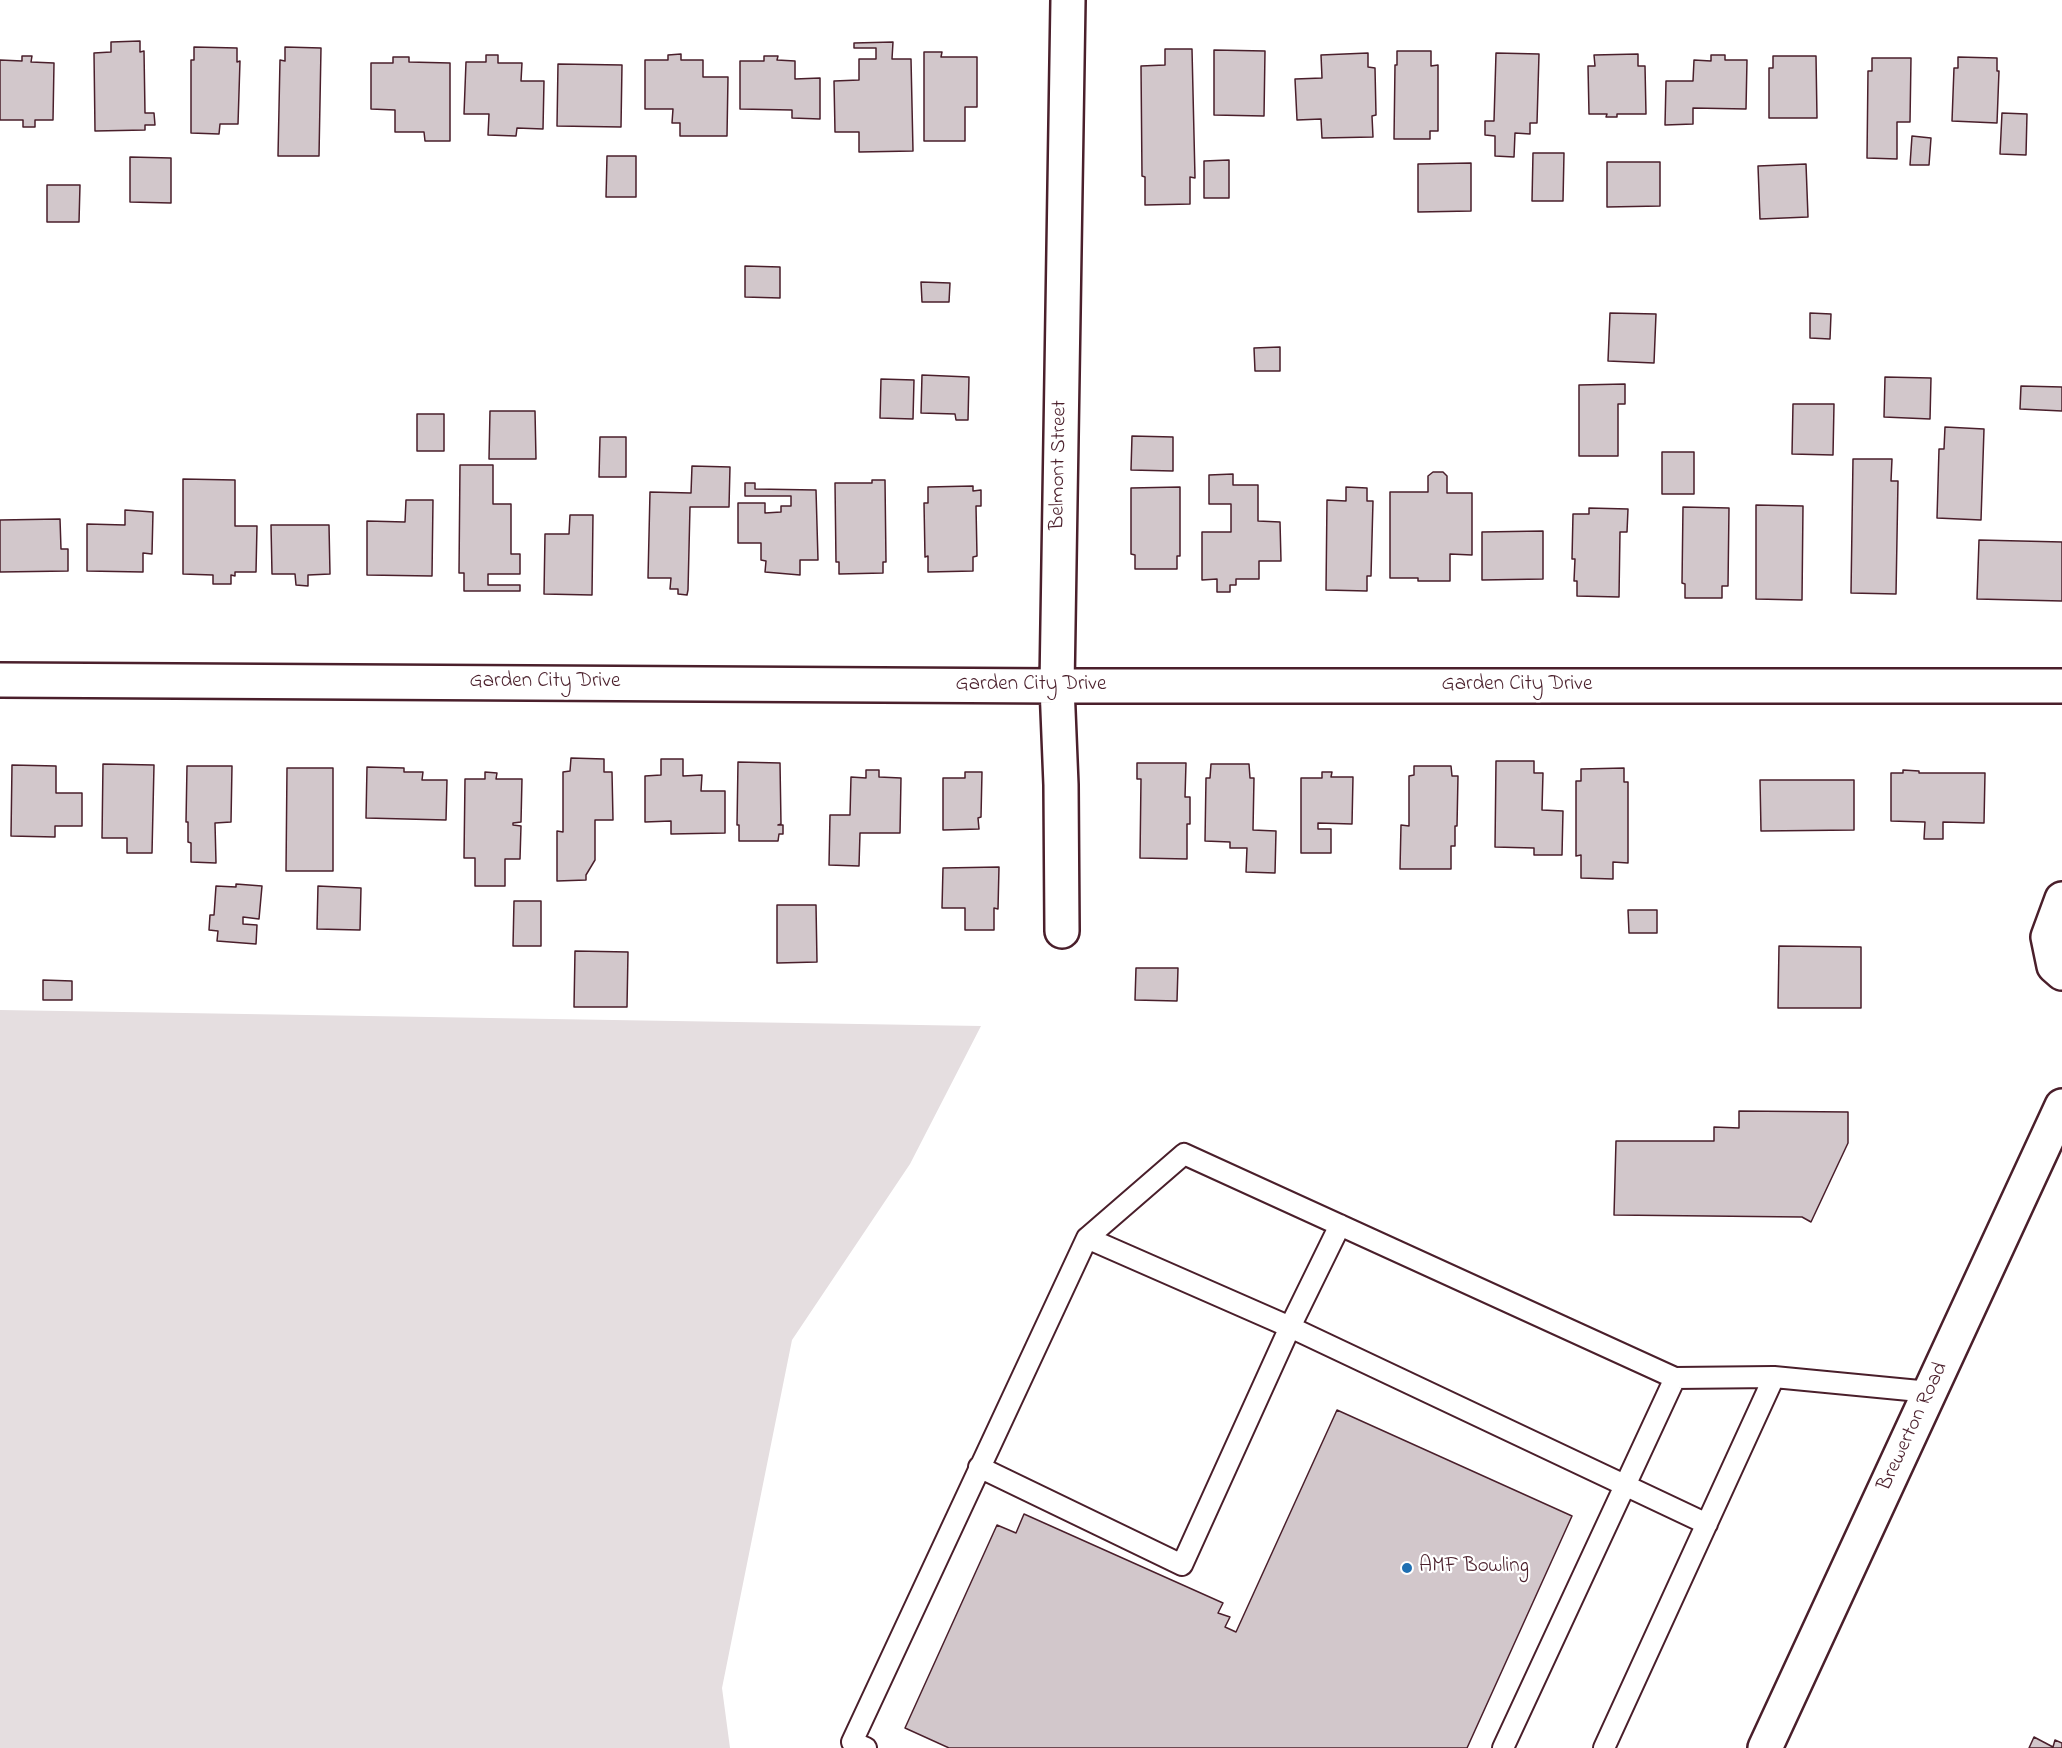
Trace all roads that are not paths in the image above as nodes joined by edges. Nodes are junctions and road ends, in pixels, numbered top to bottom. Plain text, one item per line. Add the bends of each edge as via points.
1 (1068, 0) edge
2 (0, 680) edge
3 (1056, 686) junction
4 (2062, 686) edge
5 (2062, 899) edge
6 (1062, 931) dead end
7 (2062, 973) edge
8 (2062, 1106) edge
9 (1340, 1225) junction
10 (1087, 1238) junction
11 (1290, 1327) junction
12 (1774, 1377) junction
13 (1675, 1378) junction
14 (1930, 1392) junction
15 (979, 1467) junction
16 (1625, 1485) junction
17 (1707, 1524) junction
18 (866, 1748) edge
19 (1503, 1748) edge
20 (1604, 1748) edge
21 (1765, 1748) edge

1 - 3 street, Belmont Street
2 - 3 street, Garden City Drive
3 - 4 street, Garden City Drive
3 - 6 street, Belmont Street
5 - 7 street via 2048,937 2054,966
8 - 14 street, Brewerton Road
9 - 10 lane via 1184,1154
9 - 11 lane
9 - 13 lane
10 - 11 lane
10 - 15 lane
11 - 15 lane via 1182,1565
11 - 16 lane
12 - 13 lane
12 - 14 lane
12 - 17 lane
13 - 16 lane
14 - 21 street, Brewerton Road
15 - 18 lane via 852,1742
16 - 17 lane
16 - 19 lane
17 - 20 lane

